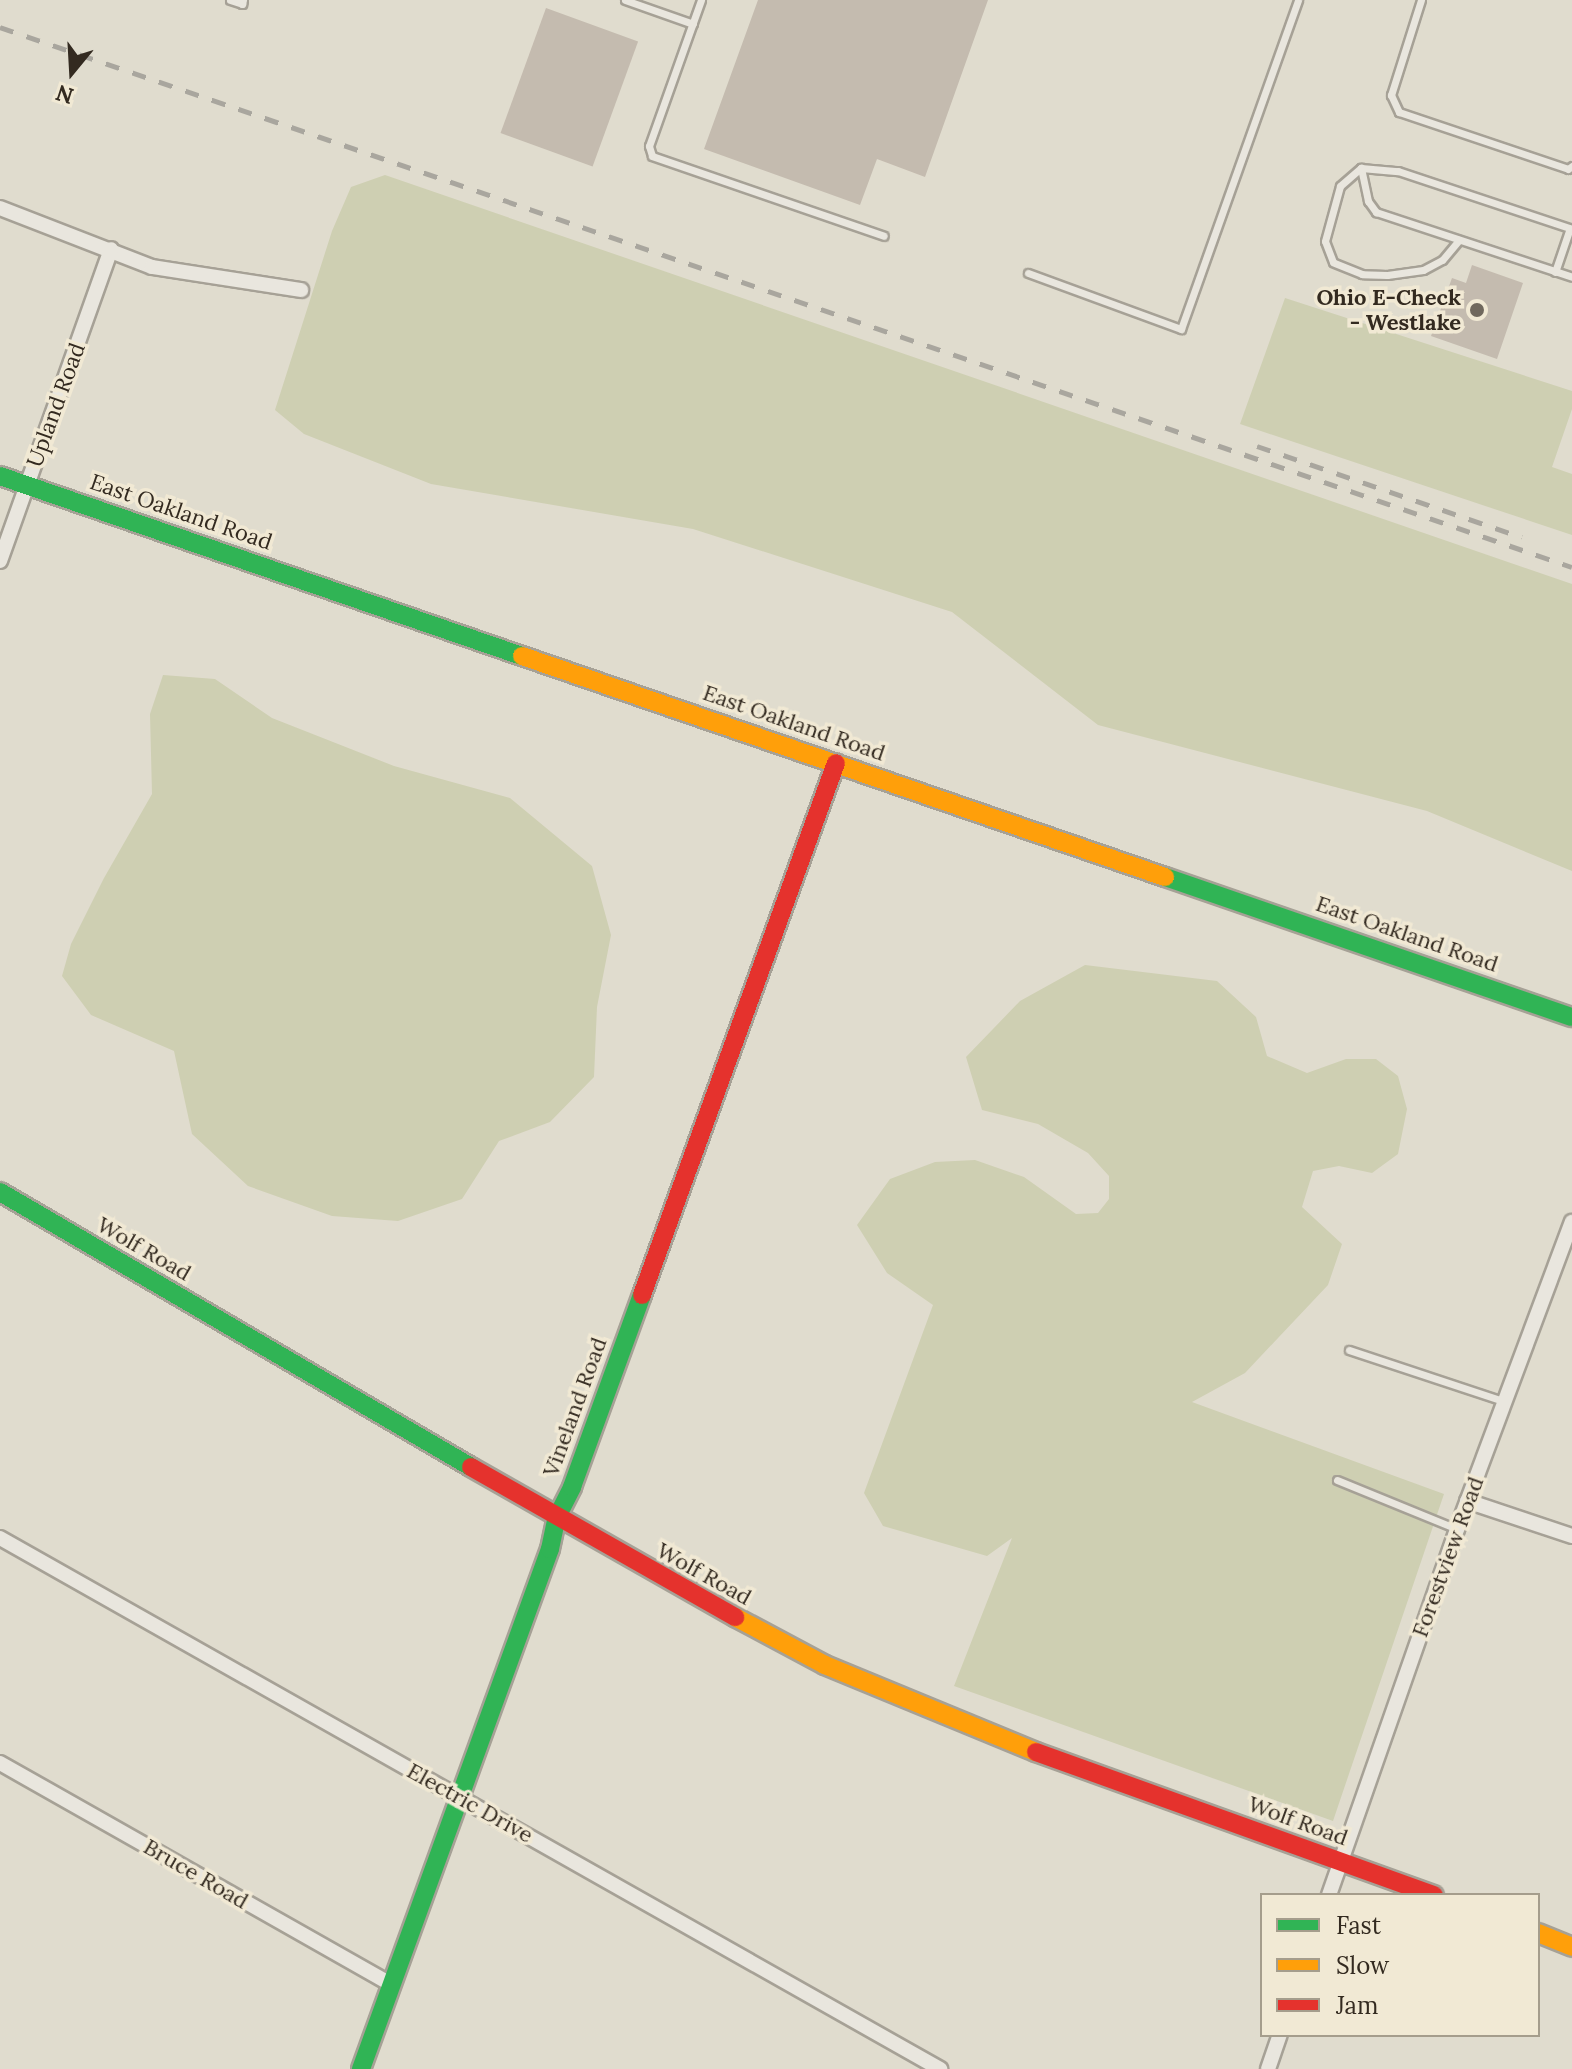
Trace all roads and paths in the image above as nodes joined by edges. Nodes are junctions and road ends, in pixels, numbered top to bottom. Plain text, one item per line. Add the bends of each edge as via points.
1 (230, 0) edge
2 (243, 0) edge
3 (625, 0) edge
4 (701, 0) edge
5 (1298, 0) edge
6 (1421, 0) edge
7 (693, 24) junction
8 (1572, 166) edge
9 (1361, 168) junction
10 (0, 208) edge
11 (1571, 228) edge
12 (884, 236) dead end
13 (1459, 240) junction
14 (111, 249) junction
15 (1555, 272) junction
16 (1028, 273) dead end
17 (1572, 277) edge
18 (301, 290) dead end
19 (0, 476) edge
20 (28, 485) junction
21 (0, 561) edge
22 (836, 763) junction
23 (1572, 1017) edge
24 (0, 1192) edge
25 (1572, 1222) edge
26 (1349, 1350) dead end
27 (1503, 1401) junction
28 (1337, 1480) dead end
29 (1467, 1501) junction
30 (557, 1517) junction
31 (1457, 1529) junction
32 (1572, 1536) edge
33 (0, 1538) edge
34 (0, 1763) edge
35 (461, 1798) junction
36 (1341, 1862) junction
37 (1330, 1893) edge
38 (1428, 1893) edge
39 (1540, 1934) edge
40 (1572, 1947) edge
41 (392, 1985) junction
42 (1279, 2037) edge
43 (361, 2069) edge
44 (940, 2069) edge
45 (1268, 2069) edge

1 - 2 lane
3 - 7 lane
4 - 7 lane
5 - 16 lane via 1181,329
6 - 8 lane via 1391,95 1399,112 1568,169
7 - 12 lane via 649,146 652,156
9 - 11 lane via 1398,171
9 - 13 lane via 1368,201 1376,212
9 - 13 lane via 1340,186 1330,210 1325,241 1333,262 1362,274 1423,270 1442,260
10 - 14 street
11 - 15 lane
13 - 15 lane
14 - 18 street via 152,267
14 - 20 street, Upland Road
15 - 17 lane
19 - 20 street, East Oakland Road
20 - 21 street, Upland Road
20 - 22 street, East Oakland Road
22 - 23 street, East Oakland Road
22 - 30 street, Vineland Road
24 - 30 street, Wolf Road
25 - 27 street, Forestview Road
26 - 27 lane
27 - 29 street, Forestview Road
28 - 31 lane
29 - 31 street, Forestview Road
29 - 32 street
30 - 35 street, Vineland Road
30 - 36 street, Wolf Road via 750,1627 901,1700
31 - 36 street, Forestview Road
33 - 35 street, Electric Drive
34 - 41 street, Bruce Road
35 - 41 street, Vineland Road
35 - 44 street, Electric Drive
36 - 37 street, Forestview Road
36 - 38 street, Wolf Road
39 - 40 street
41 - 43 street, Vineland Road
42 - 45 street

